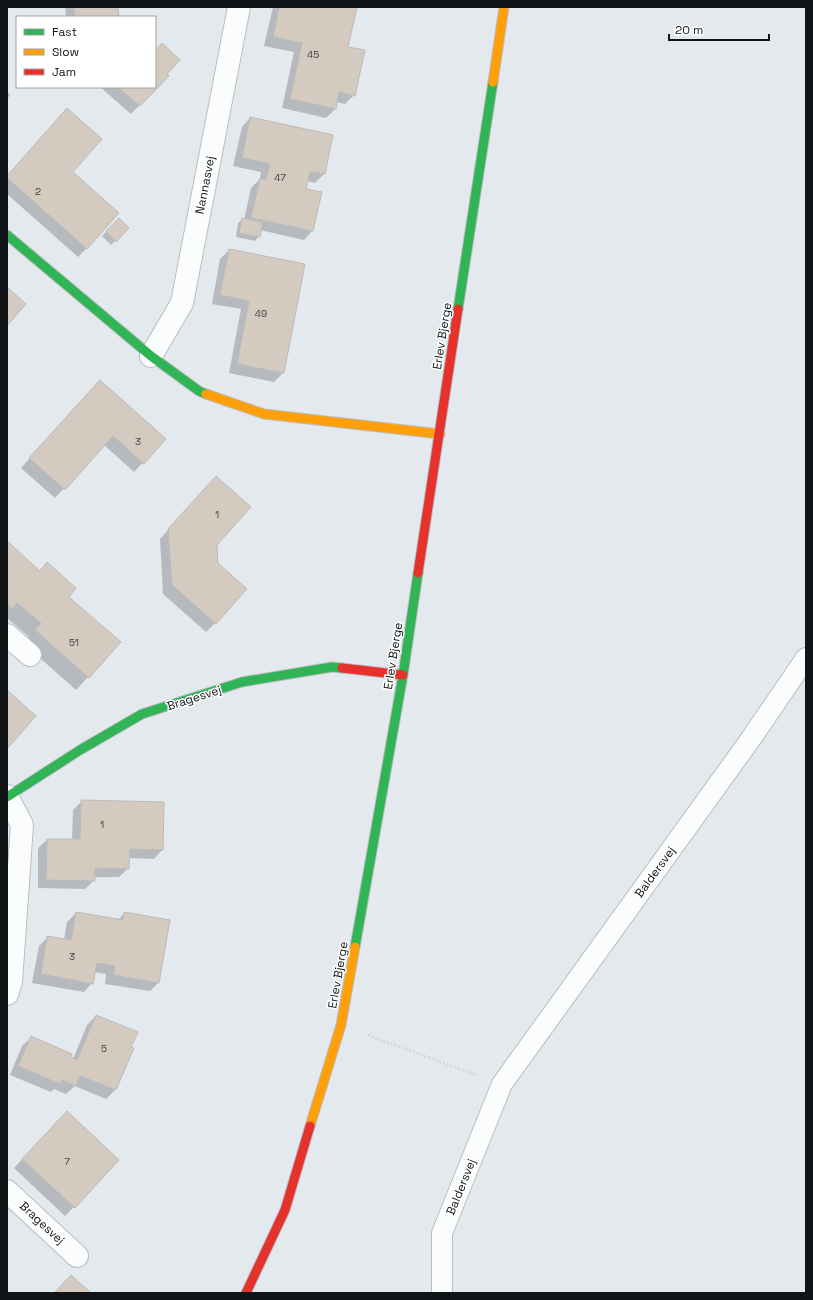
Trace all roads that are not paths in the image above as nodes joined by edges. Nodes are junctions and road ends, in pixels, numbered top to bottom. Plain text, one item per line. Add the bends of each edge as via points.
1 (239, 7) edge
2 (504, 7) edge
3 (7, 235) edge
4 (151, 356) junction
5 (440, 434) junction
6 (7, 635) edge
7 (30, 655) dead end
8 (806, 658) edge
9 (403, 675) junction
10 (7, 797) edge
11 (7, 994) edge
12 (7, 1191) edge
13 (77, 1256) dead end
14 (246, 1293) edge
15 (442, 1293) edge

1 - 4 street, Nannasvej via 182,303
2 - 5 street, Erlev Bjerge
3 - 4 street
4 - 5 street via 199,391 264,414
5 - 9 street, Erlev Bjerge
6 - 7 street
8 - 15 lane, Baldersvej via 750,740 502,1084 442,1233
9 - 10 street, Bragesvej via 332,666 242,682 142,714
9 - 14 street, Erlev Bjerge via 341,1025 284,1210
10 - 11 street, Bragesvej via 22,825 11,982
12 - 13 street, Bragesvej

